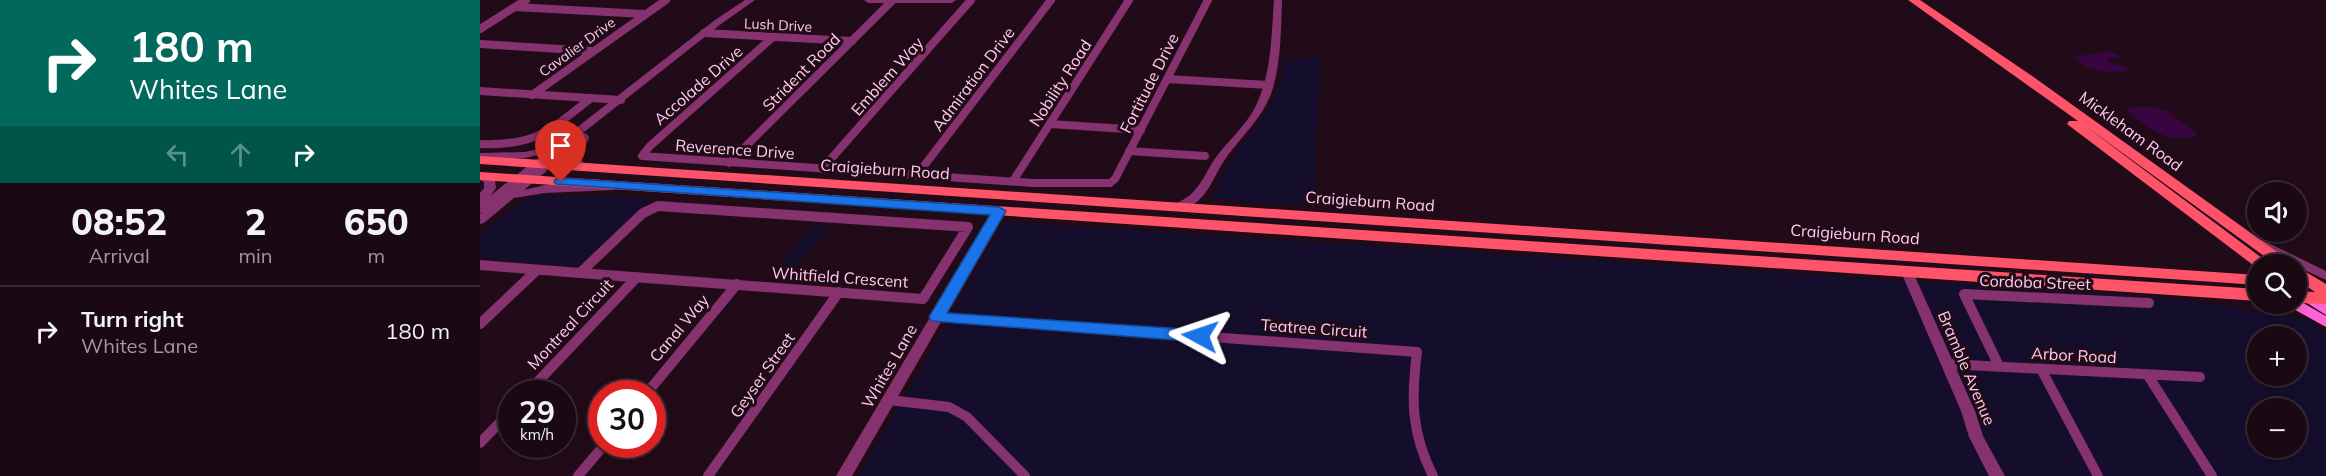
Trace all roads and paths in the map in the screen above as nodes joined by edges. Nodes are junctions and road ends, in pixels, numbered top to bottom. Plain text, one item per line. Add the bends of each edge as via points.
1 (526, 0) edge
2 (666, 0) edge
3 (751, 0) edge
4 (868, 0) edge
5 (952, 0) edge
6 (971, 0) edge
7 (1051, 0) edge
8 (1129, 0) edge
9 (1208, 0) edge
10 (1278, 0) edge
11 (1913, 0) edge
12 (892, 1) edge
13 (515, 7) junction
14 (644, 14) junction
15 (480, 29) edge
16 (704, 33) junction
17 (773, 37) junction
18 (852, 41) junction
19 (480, 44) edge
20 (592, 51) junction
21 (1167, 79) junction
22 (1268, 85) junction
23 (480, 91) edge
24 (532, 94) junction
25 (591, 98) junction
26 (621, 100) junction
27 (1050, 124) junction
28 (1141, 130) junction
29 (586, 134) junction
30 (480, 144) edge
31 (558, 146) junction
32 (1130, 151) junction
33 (641, 154) joint
34 (1205, 156) dead end
35 (480, 158) edge
36 (729, 163) junction
37 (543, 164) junction
38 (580, 167) junction
39 (822, 169) junction
40 (917, 175) junction
41 (482, 177) edge
42 (524, 179) junction
43 (1115, 179) joint
44 (1013, 182) junction
45 (644, 188) junction
46 (1198, 196) junction
47 (507, 199) junction
48 (480, 201) edge
49 (1178, 207) junction
50 (480, 209) edge
51 (1208, 209) junction
52 (999, 211) junction
53 (480, 220) edge
54 (2249, 246) junction
55 (2255, 254) edge
56 (2265, 254) edge
57 (480, 266) edge
58 (537, 270) junction
59 (1907, 272) junction
60 (580, 273) junction
61 (2200, 275) junction
62 (637, 277) junction
63 (2247, 279) edge
64 (737, 284) junction
65 (2313, 289) edge
66 (839, 292) junction
67 (2247, 293) edge
68 (2326, 298) edge
69 (2149, 303) dead end
70 (2326, 310) edge
71 (2307, 311) edge
72 (937, 317) junction
73 (2326, 322) edge
74 (480, 324) edge
75 (1947, 364) junction
76 (1999, 366) junction
77 (2041, 369) junction
78 (2147, 375) junction
79 (2200, 377) dead end
80 (539, 380) edge
81 (658, 380) edge
82 (888, 400) junction
83 (498, 424) edge
84 (480, 443) edge
85 (593, 458) edge
86 (578, 476) edge
87 (708, 476) edge
88 (844, 476) edge
89 (1025, 476) edge
90 (1433, 476) edge
91 (1997, 476) edge
92 (2098, 476) edge
93 (2212, 476) edge

1 - 13 street
2 - 14 street, Cavalier Drive
3 - 16 street
4 - 12 street
5 - 12 street
6 - 39 street, Emblem Way
7 - 40 street, Admiration Drive
8 - 27 street, Nobility Road
9 - 21 street, Fortitude Drive
10 - 22 street
11 - 54 main road, Mickleham Road via 2018,83
12 - 18 street, Strident Road
13 - 14 street
13 - 15 street
14 - 20 street, Cavalier Drive
16 - 17 street, Lush Drive
16 - 26 street
17 - 18 street, Lush Drive
17 - 33 street, Accolade Drive
18 - 36 street, Strident Road
19 - 20 street
20 - 24 street, Cavalier Drive
21 - 22 street
21 - 28 street, Fortitude Drive
22 - 46 street via 1256,114 1219,160
23 - 24 street
24 - 25 street
25 - 26 street
25 - 30 street via 533,141 516,145
26 - 29 street
26 - 31 street
27 - 28 street
27 - 44 street, Nobility Road
28 - 32 street, Fortitude Drive
29 - 37 street
29 - 38 street via 575,157
31 - 35 street via 534,154
31 - 37 street
32 - 34 street
32 - 43 street, Fortitude Drive
33 - 36 street, Reverence Drive via 647,158
35 - 37 main road, Craigieburn Road
36 - 39 street, Reverence Drive
37 - 38 main road, Craigieburn Road
37 - 42 street
38 - 49 main road, Craigieburn Road
39 - 40 street, Reverence Drive
40 - 44 street, Reverence Drive
41 - 42 main road, Craigieburn Road
41 - 48 street via 489,180 490,188
42 - 45 main road, Craigieburn Road
42 - 47 street
42 - 50 street
43 - 44 street, Reverence Drive via 1103,184
45 - 47 street via 552,188
45 - 52 main road, Craigieburn Road
46 - 49 street
46 - 51 street via 1201,205
47 - 53 street
49 - 51 main road, Craigieburn Road
51 - 61 main road, Craigieburn Road
52 - 59 main road, Craigieburn Road
52 - 72 street, Whites Lane
54 - 55 main road, Mickleham Road
54 - 56 main road, Mickleham Road
54 - 61 main road via 2252,262 2243,269
54 - 65 street
57 - 58 street, Whitfield Crescent
58 - 60 street, Whitfield Crescent
58 - 74 street
59 - 67 main road, Craigieburn Road
59 - 75 street, Bramble Avenue
60 - 62 street, Whitfield Crescent
60 - 66 street, Whitfield Crescent via 643,213 658,206 968,227 923,299
61 - 63 main road, Craigieburn Road
62 - 64 street, Whitfield Crescent
62 - 80 street, Montreal Circuit
64 - 66 street, Whitfield Crescent
64 - 81 street, Canal Way
65 - 68 main road
65 - 70 main road
66 - 87 street, Geyser Street
69 - 76 street, Cordoba Street via 1964,294
71 - 73 main road
72 - 82 street, Whites Lane
72 - 90 street, Teatree Circuit via 1417,352 1410,407 1421,455
75 - 76 street, Arbor Road
75 - 91 street, Bramble Avenue via 1976,437
76 - 77 street, Arbor Road
77 - 78 street, Arbor Road
77 - 92 street
78 - 79 street, Arbor Road
78 - 93 street
82 - 88 street, Whites Lane
82 - 89 street via 949,407 967,417
83 - 84 street
85 - 86 street

